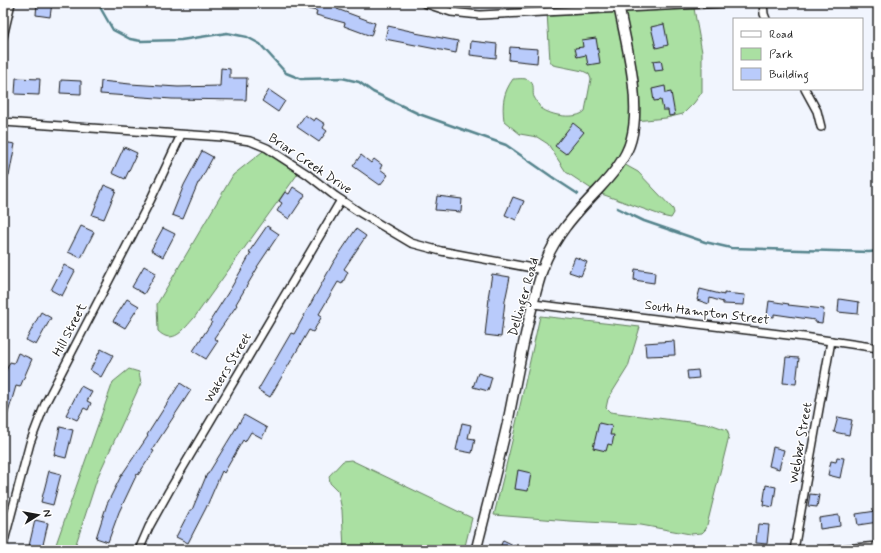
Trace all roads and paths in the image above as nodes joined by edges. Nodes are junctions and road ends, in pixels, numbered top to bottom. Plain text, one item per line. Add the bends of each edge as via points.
1 (11, 3) edge
2 (424, 3) edge
3 (726, 3) edge
4 (763, 3) edge
5 (619, 6) edge
6 (766, 18) edge
7 (3, 38) edge
8 (806, 90) edge
9 (3, 122) edge
10 (821, 127) dead end
11 (181, 135) junction
12 (341, 200) junction
13 (543, 270) junction
14 (533, 304) junction
15 (831, 341) junction
16 (878, 349) edge
17 (3, 545) edge
18 (878, 546) edge
19 (139, 550) edge
20 (476, 550) edge
21 (794, 550) edge
22 (831, 550) edge

1 - 7 street
2 - 5 street via 451,12 480,16
3 - 5 street
4 - 6 street
5 - 13 street, Dellinger Road via 633,84 635,120 631,140 624,157 605,183 559,236
8 - 10 street via 817,111
9 - 11 street, Briar Creek Drive
11 - 12 street, Briar Creek Drive via 250,141 286,160
11 - 17 street, Hill Street via 150,201 45,404 30,443
12 - 13 street, Briar Creek Drive via 411,243
12 - 19 street, Waters Street via 168,491
13 - 14 street, Dellinger Road
14 - 15 street, South Hampton Street
14 - 20 street, Dellinger Road
15 - 16 street, South Hampton Street
15 - 21 street, Webber Street
18 - 22 street

